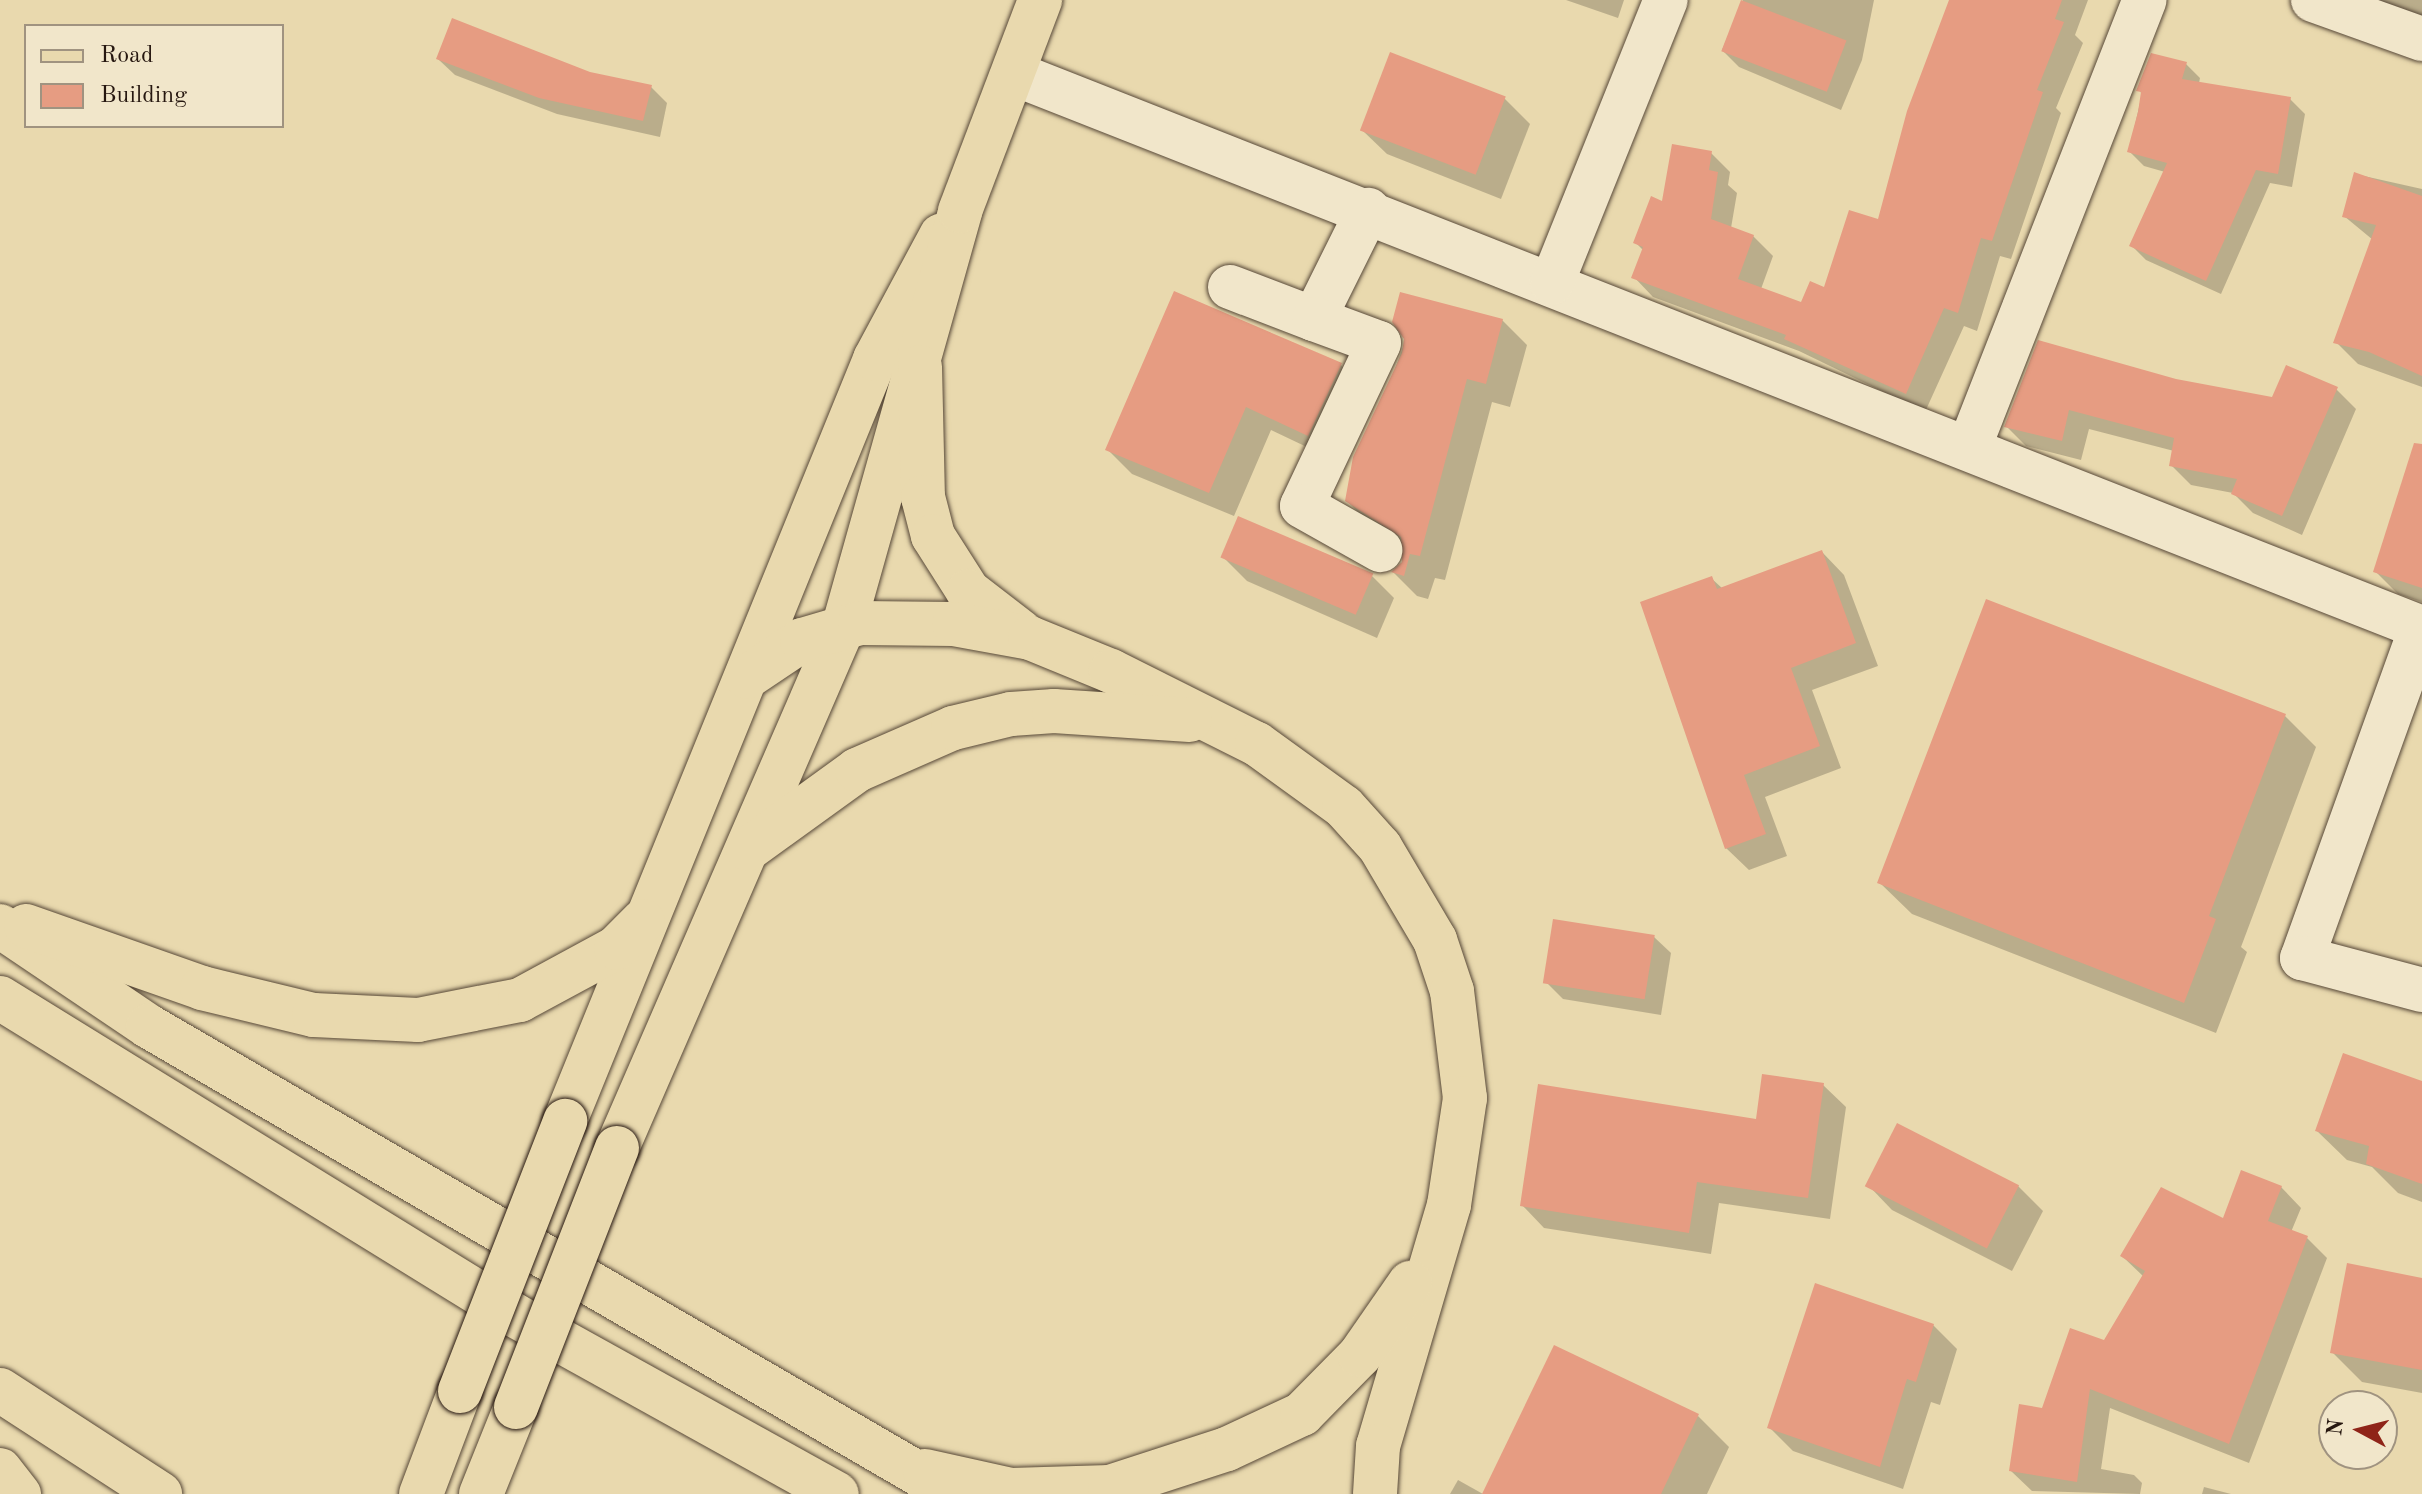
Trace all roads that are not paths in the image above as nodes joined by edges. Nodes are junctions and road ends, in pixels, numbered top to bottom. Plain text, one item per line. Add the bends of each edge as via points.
1 (1040, 0) edge
2 (1666, 0) edge
3 (2145, 0) edge
4 (2313, 0) edge
5 (2422, 39) edge
6 (1015, 74) junction
7 (1368, 210) junction
8 (960, 211) junction
9 (1552, 283) junction
10 (1230, 287) dead end
11 (1314, 319) junction
12 (920, 367) junction
13 (1969, 448) junction
14 (1380, 550) dead end
15 (844, 625) junction
16 (2422, 628) edge
17 (1030, 638) junction
18 (747, 677) junction
19 (1208, 722) junction
20 (748, 849) junction
21 (0, 917) edge
22 (643, 921) junction
23 (0, 926) edge
24 (2422, 990) edge
25 (0, 998) edge
26 (1430, 1255) junction
27 (0, 1390) edge
28 (906, 1467) junction
29 (0, 1470) edge
30 (19, 1494) edge
31 (160, 1494) edge
32 (421, 1494) edge
33 (481, 1494) edge
34 (837, 1494) edge
35 (953, 1494) edge
36 (1375, 1494) edge

1 - 6 main road
2 - 9 street
3 - 13 street
4 - 5 street
6 - 7 street
6 - 8 main road
7 - 9 street
7 - 11 street
8 - 12 main road
8 - 18 main road via 914,281 875,359
9 - 13 street
10 - 11 street
11 - 14 street via 1379,343 1302,506
12 - 15 main road
12 - 17 main road via 923,497 933,536 968,591
13 - 16 street
15 - 17 main road via 954,624
15 - 18 main road via 802,640
15 - 20 main road
16 - 24 street via 2302,958
17 - 19 main road via 1111,671
18 - 22 main road
19 - 20 main road via 1054,711 1011,714 953,728 857,770
19 - 26 main road via 1303,773 1344,807 1380,847 1435,940 1452,991 1465,1098 1452,1191
20 - 33 main road, bridge via 617,1148
21 - 22 main road via 202,988 314,1015 418,1020 520,1000 616,948
22 - 32 main road, bridge
23 - 28 main road via 148,1026
25 - 34 main road via 514,1315
26 - 28 main road via 1360,1355 1302,1414 1227,1449 1110,1487 1011,1490
26 - 36 main road via 1378,1446
27 - 31 main road
28 - 35 main road
29 - 30 main road

